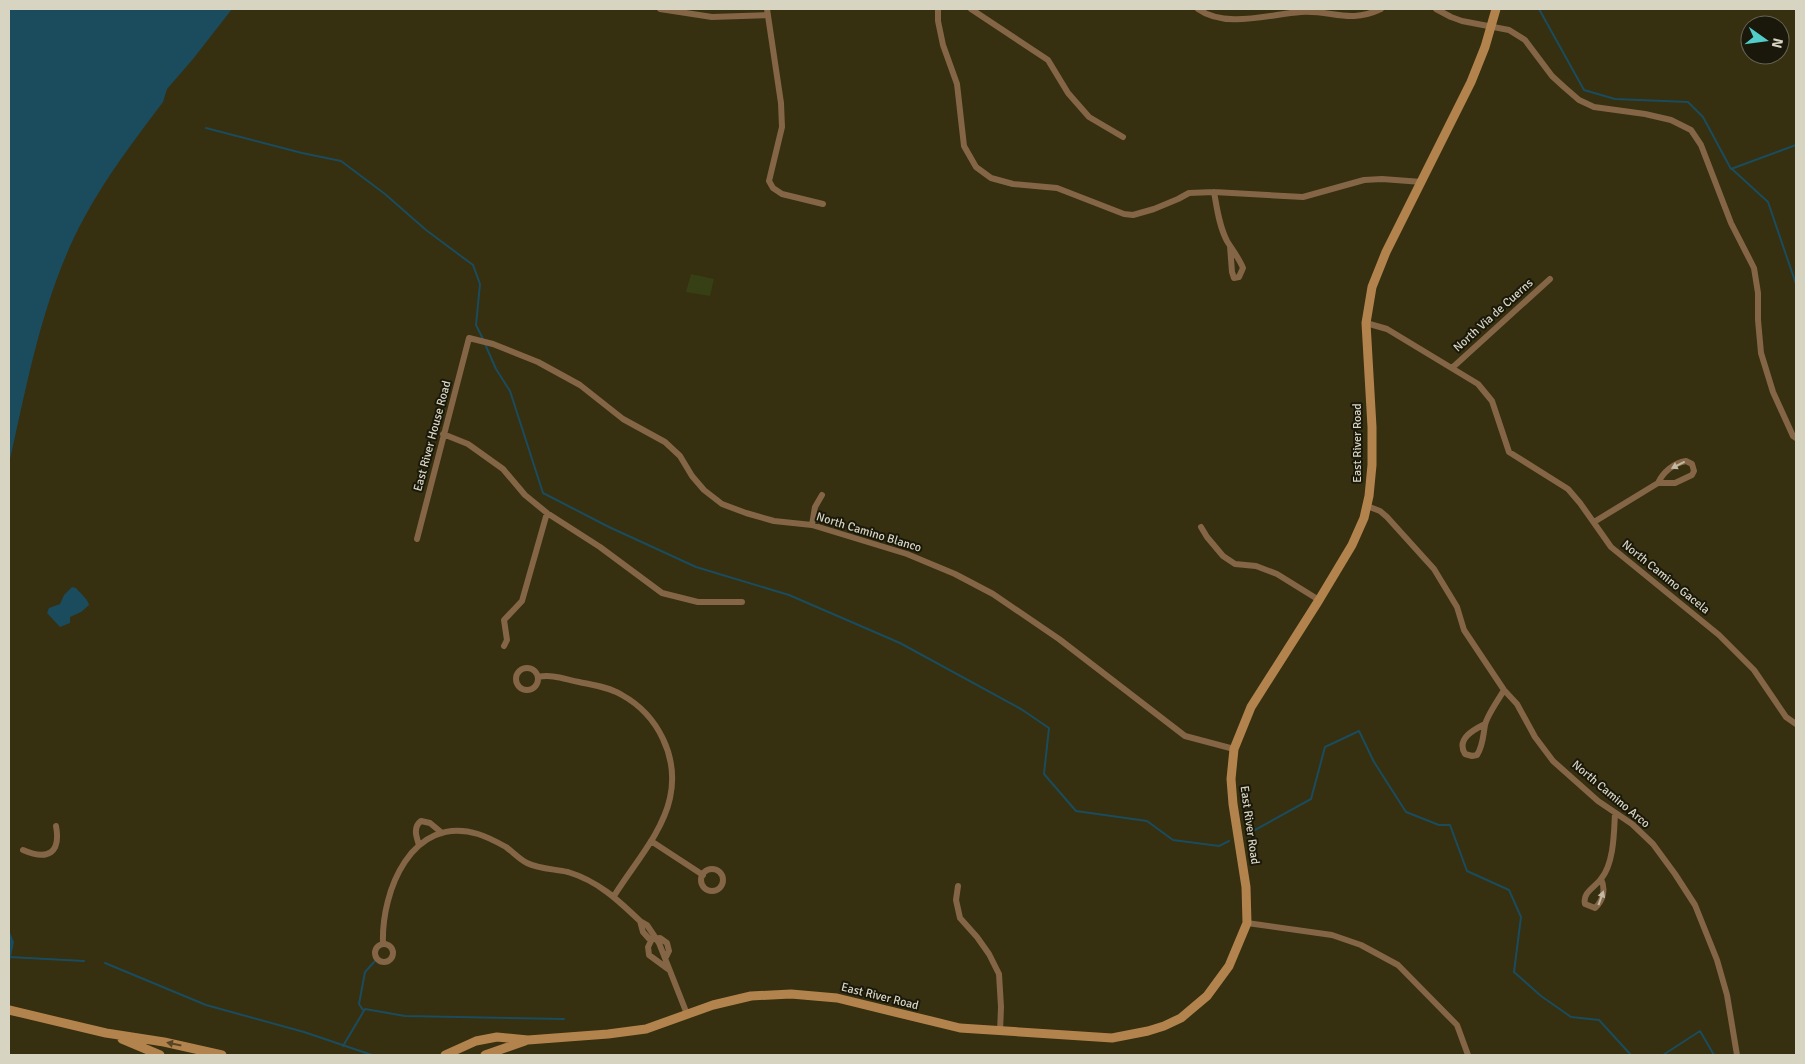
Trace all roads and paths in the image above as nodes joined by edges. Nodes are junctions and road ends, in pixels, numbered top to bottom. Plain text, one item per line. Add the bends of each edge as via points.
1 (660, 9) edge
2 (938, 9) edge
3 (971, 9) edge
4 (1198, 9) edge
5 (1381, 9) edge
6 (1436, 9) edge
7 (1496, 9) edge
8 (768, 12) edge
9 (1491, 27) junction
10 (1123, 138) dead end
11 (1422, 182) junction
12 (1214, 192) junction
13 (823, 204) dead end
14 (1230, 246) dead end
15 (1550, 279) dead end
16 (1366, 323) junction
17 (469, 338) joint
18 (1452, 368) junction
19 (443, 434) junction
20 (1796, 438) edge
21 (1658, 483) junction
22 (822, 494) dead end
23 (1367, 506) junction
24 (547, 513) junction
25 (1594, 522) junction
26 (812, 525) junction
27 (1201, 527) dead end
28 (417, 539) dead end
29 (1319, 600) junction
30 (742, 602) dead end
31 (504, 646) dead end
32 (538, 677) dead end
33 (1504, 690) junction
34 (1485, 724) junction
35 (1796, 724) edge
36 (1234, 749) junction
37 (1615, 813) junction
38 (56, 826) dead end
39 (442, 833) junction
40 (650, 841) junction
41 (419, 845) junction
42 (23, 850) dead end
43 (703, 874) dead end
44 (1601, 879) dead end
45 (958, 886) dead end
46 (614, 896) junction
47 (1247, 923) junction
48 (654, 939) junction
49 (383, 944) dead end
50 (670, 970) junction
51 (9, 1010) edge
52 (687, 1014) junction
53 (1000, 1032) junction
54 (106, 1033) junction
55 (528, 1040) junction
56 (160, 1055) edge
57 (222, 1055) edge
58 (444, 1055) edge
59 (485, 1055) edge
60 (1468, 1055) edge
61 (1737, 1055) edge

1 - 8 street via 712,17
2 - 12 street via 943,45 957,84 964,146 976,166 991,178 1013,184 1057,188 1132,215 1189,193
3 - 10 street via 1048,60 1068,93 1089,117
4 - 5 street via 1220,18 1245,19 1302,12 1352,17
6 - 9 street via 1451,17
7 - 9 street, East River Road
8 - 13 street via 782,127 769,181 782,194
9 - 11 street, East River Road via 1471,82
9 - 20 street via 1509,30 1525,40 1552,76 1579,100 1594,108 1646,114 1691,130 1701,145 1731,223 1754,268 1761,353 1773,392
11 - 12 street via 1364,180 1303,197
11 - 16 street, East River Road via 1372,287
12 - 14 street via 1220,224
15 - 18 street, North Via de Cuerns
16 - 18 street, North Camino Gacela via 1387,329
16 - 23 street, East River Road via 1372,440
17 - 19 street, East River House Road
17 - 26 street, North Camino Blanco via 538,362 580,385 623,419 664,442 680,456 704,490 722,504 774,521
18 - 25 street, North Camino Gacela via 1478,384 1492,401 1510,452 1568,489
19 - 24 street via 468,444 503,469 525,495
19 - 28 street, East River House Road
21 -> 21 street via 1675,483 1692,475 1692,464 1686,461 1678,463 1664,472
21 - 25 street
22 - 26 street via 815,507
23 - 29 street, East River Road via 1352,544
23 - 33 street, North Camino Arco via 1387,517 1434,569 1457,607 1464,630
24 - 30 street via 662,593 698,602
24 - 31 street via 522,601 504,620 507,640
25 - 35 street, North Camino Gacela via 1611,547 1722,637 1754,670 1786,717
26 - 36 street, North Camino Blanco via 906,554 993,594 1059,639 1185,736
27 - 29 street via 1223,556 1235,564 1256,566 1277,574
29 - 36 street, East River Road via 1251,707
32 - 40 street via 549,675 609,689 634,702 661,733 672,782 666,812
33 - 34 street
33 - 37 street, North Camino Arco via 1554,760
34 - 34 street via 1470,732 1463,741 1465,754 1477,755
36 - 47 street, East River Road via 1233,804 1246,887
37 - 44 street via 1613,848
37 - 61 street, North Camino Arco via 1653,844 1695,905 1717,960
38 - 42 street via 57,841 52,853 45,855
39 - 41 street
39 - 41 street via 430,823 421,821 416,833
39 - 46 street via 464,831 490,838 529,864 575,874
40 - 43 street
40 - 46 street
41 - 49 street via 391,889 384,912
45 - 53 street via 956,900 960,918 989,954 999,974
46 - 48 street via 640,921 643,932
47 - 53 street, East River Road via 1229,966 1208,996 1181,1018 1164,1026 1112,1038
47 - 60 street via 1332,934 1398,965 1457,1025
48 - 50 street via 668,944 666,956
48 - 50 street via 648,947 650,955
50 - 52 street
51 - 54 street
52 - 53 street, East River Road via 751,996 791,994 837,998 960,1028
52 - 55 street, East River Road via 646,1029
54 - 56 street
57 -> 54 street
55 - 58 street, East River Road via 497,1037 476,1041
55 - 59 street, East River Road

